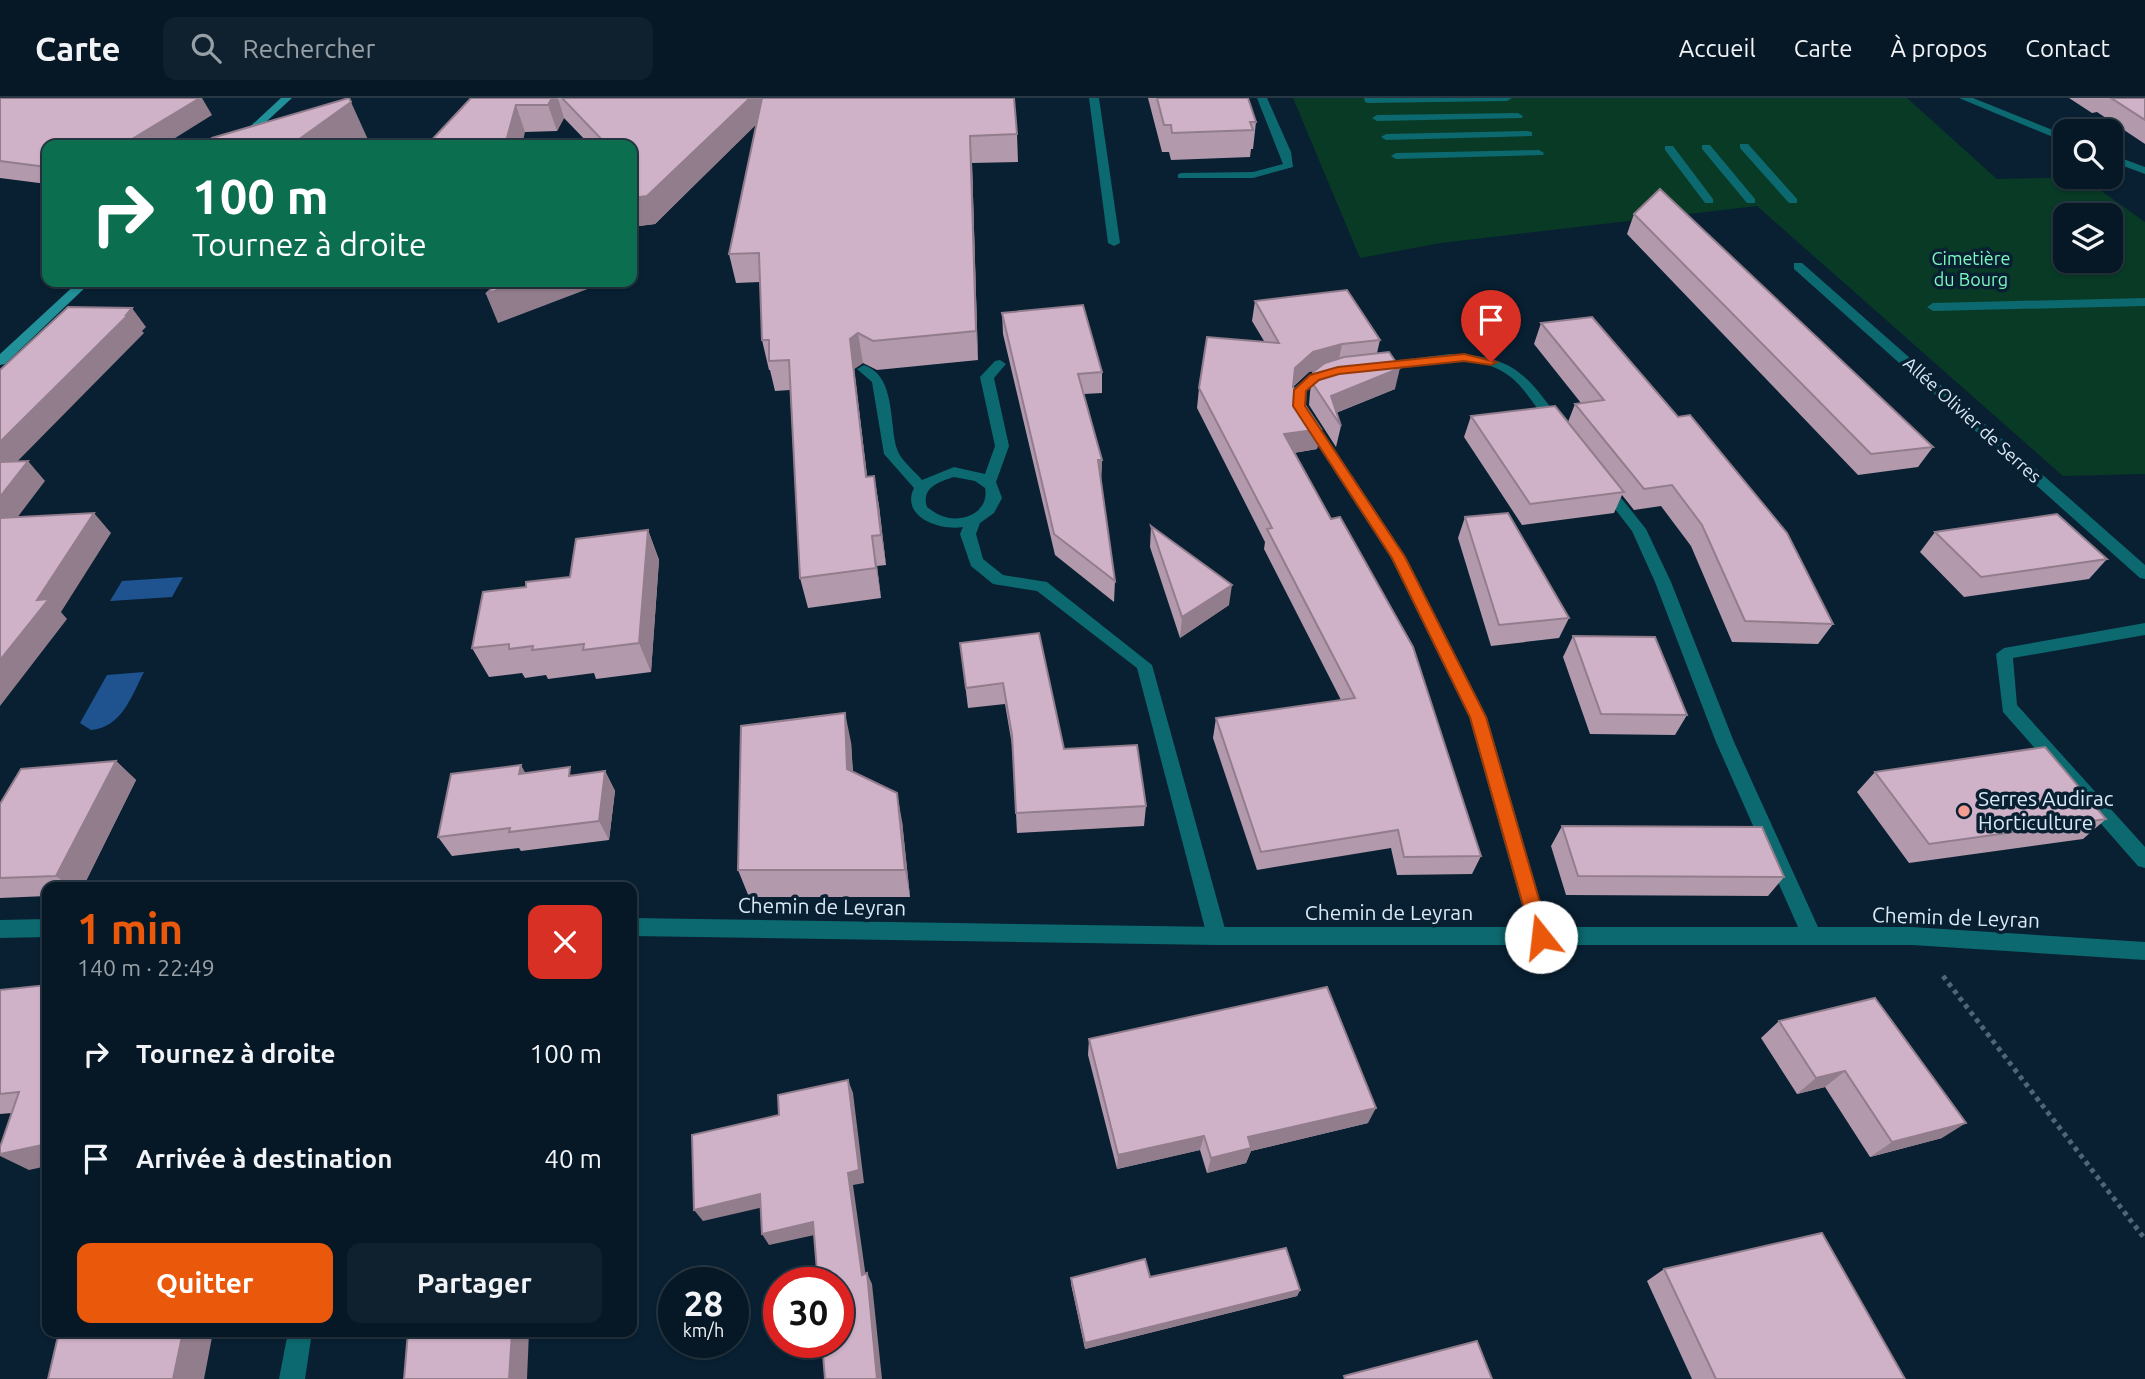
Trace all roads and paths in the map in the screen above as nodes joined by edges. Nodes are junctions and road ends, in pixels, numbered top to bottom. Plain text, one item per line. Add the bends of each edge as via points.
1 (287, 98) edge
2 (1094, 98) edge
3 (1262, 98) edge
4 (1507, 98) edge
5 (1964, 98) edge
6 (1368, 100) edge
7 (1518, 116) dead end
8 (1377, 118) dead end
9 (1528, 134) dead end
10 (2053, 134) edge
11 (1386, 136) dead end
12 (241, 140) edge
13 (1744, 146) dead end
14 (1706, 147) dead end
15 (1669, 148) dead end
16 (1539, 153) dead end
17 (1396, 156) dead end
18 (2123, 162) edge
19 (2145, 171) edge
20 (1182, 176) dead end
21 (1709, 201) dead end
22 (1751, 201) dead end
23 (1793, 201) dead end
24 (1114, 243) dead end
25 (1798, 266) dead end
26 (80, 287) edge
27 (2145, 302) edge
28 (1933, 307) dead end
29 (0, 361) edge
30 (1000, 364) dead end
31 (864, 369) edge
32 (1567, 440) edge
33 (1593, 472) edge
34 (989, 482) junction
35 (921, 487) junction
36 (973, 520) junction
37 (2145, 574) edge
38 (2145, 629) edge
39 (2145, 860) edge
40 (637, 927) edge
41 (42, 928) edge
42 (0, 929) edge
43 (1217, 936) junction
44 (1912, 936) junction
45 (1541, 937) junction
46 (1812, 937) junction
47 (2145, 951) edge
48 (2145, 1239) edge
49 (299, 1337) edge
50 (292, 1379) edge

1 - 12 main road
2 - 24 street
3 - 20 street via 1289,165 1279,172 1258,175
4 - 6 street
5 - 10 street
7 - 8 street
9 - 11 street
13 - 23 street
14 - 22 street
15 - 21 street
16 - 17 street
18 - 19 street
25 - 37 street, Allée Olivier de Serres
26 - 29 main road
27 - 28 street
30 - 34 street via 987,376 1002,446
31 - 35 street via 878,381 891,454
32 - 45 street via 1516,374 1491,362 1464,357 1357,369 1315,378 1300,390 1299,406 1398,557 1478,717
33 - 46 street via 1639,529 1725,741
34 - 35 street via 954,472
34 - 36 street via 996,498 992,507
35 - 36 street via 917,503 928,516 949,523
36 - 43 street via 968,534 976,562 999,580 1041,586 1144,665
38 - 39 street via 2004,654 2009,707
40 - 43 street, Chemin de Leyran
41 - 42 street
43 - 45 street, Chemin de Leyran
44 - 46 street, Chemin de Leyran
44 - 47 street, Chemin de Leyran
44 - 48 path
45 - 46 street, Chemin de Leyran
49 - 50 street

